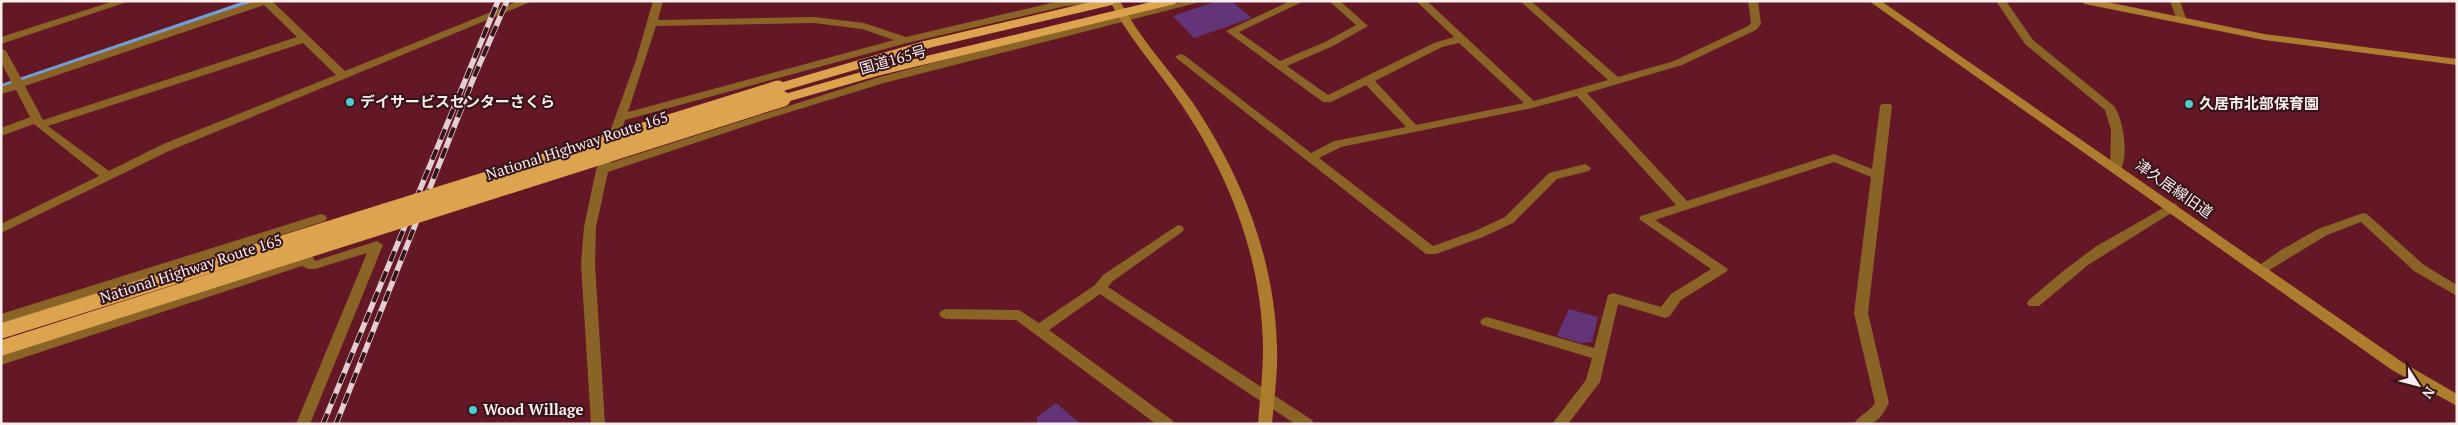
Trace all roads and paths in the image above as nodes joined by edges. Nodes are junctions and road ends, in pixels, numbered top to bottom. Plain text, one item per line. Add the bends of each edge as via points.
1 (125, 1) edge
2 (242, 1) edge
3 (266, 1) edge
4 (528, 1) edge
5 (658, 1) edge
6 (1103, 1) edge
7 (1114, 1) edge
8 (1170, 1) edge
9 (1199, 1) edge
10 (1299, 1) edge
11 (1334, 1) edge
12 (1421, 1) edge
13 (1524, 1) edge
14 (1753, 1) edge
15 (1874, 1) edge
16 (2001, 1) edge
17 (2085, 1) edge
18 (2175, 1) edge
19 (1123, 16) junction
20 (2182, 20) junction
21 (651, 24) junction
22 (306, 38) junction
23 (1460, 39) junction
24 (905, 40) junction
25 (1, 41) edge
26 (1, 51) edge
27 (1180, 57) dead end
28 (2457, 62) edge
29 (1280, 65) junction
30 (344, 76) junction
31 (17, 81) junction
32 (1369, 81) junction
33 (1616, 81) junction
34 (1, 82) edge
35 (1, 91) edge
36 (1579, 91) junction
37 (781, 93) junction
38 (1532, 105) junction
39 (1886, 106) dead end
40 (621, 118) junction
41 (39, 122) junction
42 (1415, 130) junction
43 (1, 132) edge
44 (1310, 158) junction
45 (1584, 168) dead end
46 (2116, 169) junction
47 (602, 170) junction
48 (1877, 175) junction
49 (108, 176) junction
50 (1684, 206) junction
51 (2172, 207) junction
52 (1, 229) edge
53 (1178, 229) dead end
54 (308, 260) junction
55 (2261, 269) junction
56 (1100, 288) junction
57 (2457, 291) edge
58 (2034, 303) dead end
59 (946, 314) dead end
60 (1, 319) edge
61 (1487, 322) dead end
62 (1039, 330) junction
63 (1, 331) edge
64 (1, 348) edge
65 (1599, 355) junction
66 (1, 360) edge
67 (1267, 398) junction
68 (2457, 401) edge
69 (1560, 423) edge
70 (303, 424) edge
71 (598, 424) edge
72 (1167, 424) edge
73 (1265, 424) edge
74 (1307, 424) edge
75 (1861, 424) edge

1 - 25 street
2 - 31 street
3 - 22 street
3 - 31 street
4 - 30 street
5 - 21 street
6 - 24 street, 国道165号 via 1066,3
7 - 19 street
7 - 37 highway, National Highway Route 165 via 929,44
8 - 19 highway, National Highway Route 165
9 - 19 street, 国道165号
10 - 29 street via 1231,31
11 - 29 street via 1363,26
12 - 23 street
13 - 33 street
14 - 33 street via 1756,24 1746,32 1678,63
15 - 46 street, 津久居線旧道
16 - 46 street via 2029,42 2110,108 2115,116 2118,143
17 - 20 street
18 - 20 street
19 - 37 highway, National Highway Route 165
19 - 47 street, 国道165号 via 768,113
19 - 67 street via 1205,132 1230,180 1255,243 1265,293 1270,348
20 - 28 street via 2282,40
21 - 24 street via 814,20 864,26
21 - 40 street
22 - 30 street
22 - 41 street
23 - 32 street via 1438,45
23 - 38 street
24 - 40 street, 国道165号
26 - 31 street
27 - 44 street
29 - 32 street via 1327,100
30 - 49 street via 165,148
31 - 34 street
31 - 35 street
31 - 41 street
32 - 42 street
33 - 36 street
36 - 38 street
36 - 50 street
37 - 63 highway, National Highway Route 165, bridge
37 - 64 highway, National Highway Route 165, bridge
38 - 42 street
39 - 48 street
40 - 47 street
41 - 43 street
41 - 49 street
42 - 44 street via 1338,144
44 - 45 street via 1431,251 1509,220 1553,176
46 - 51 street, 津久居線旧道
47 - 71 street via 590,227 588,264
48 - 50 street via 1834,158
48 - 75 street via 1861,313 1882,403 1874,416
49 - 52 street
50 - 65 street via 1645,219 1721,269 1676,297 1665,313 1613,298
51 - 55 street, 津久居線旧道
51 - 58 street via 2083,260
53 - 56 street via 1108,278
54 - 60 street via 321,218
54 - 66 street
54 - 70 street via 308,265 316,266 377,245
55 - 57 street via 2330,228 2363,217 2419,268
55 - 68 street, 津久居線旧道 via 2398,366
56 - 62 street
56 - 67 street
59 - 62 street via 1019,315
61 - 65 street
62 - 72 street
65 - 69 street via 1592,382
67 - 73 street
67 - 74 street

